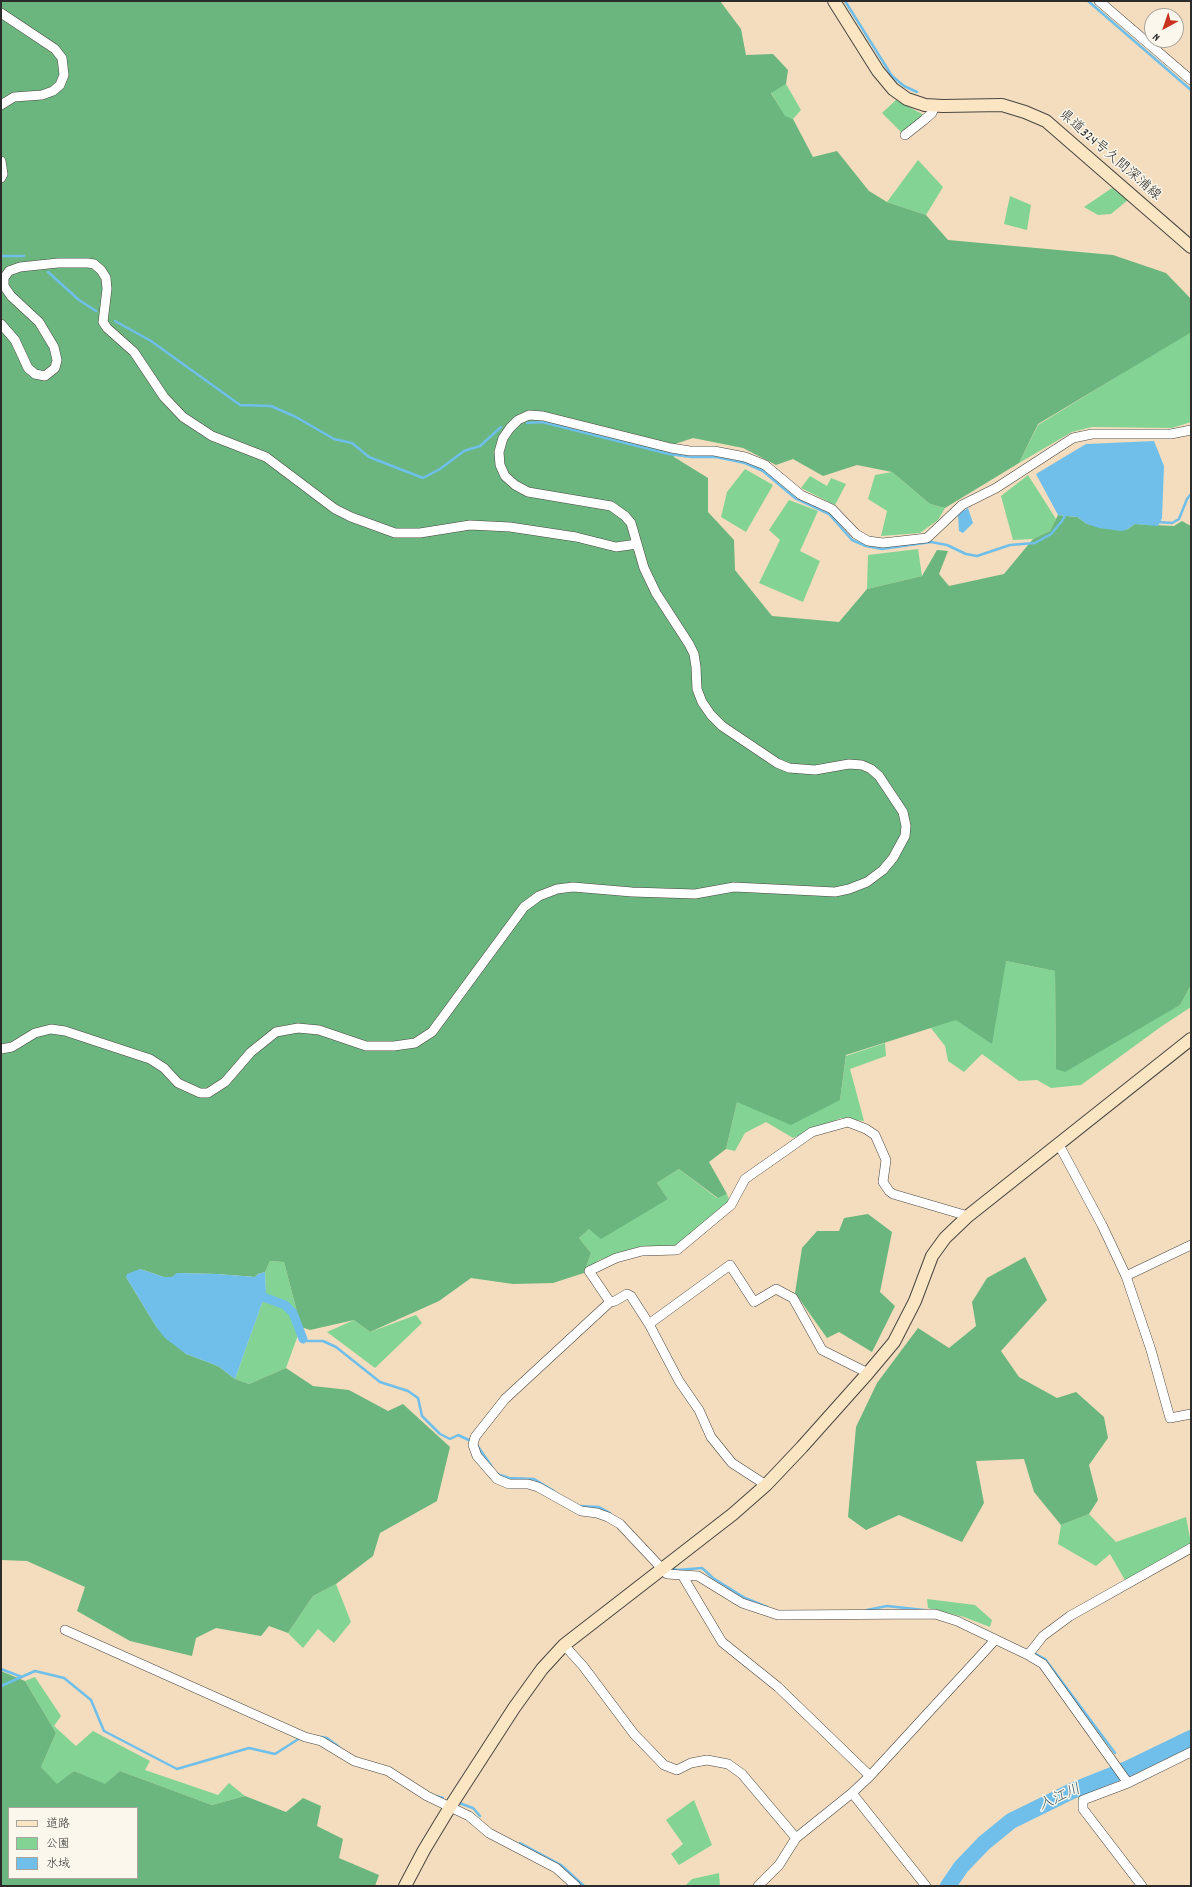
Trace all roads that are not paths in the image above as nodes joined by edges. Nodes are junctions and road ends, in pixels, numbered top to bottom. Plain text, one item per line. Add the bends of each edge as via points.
1 (834, 1) edge
2 (1099, 1) edge
3 (1, 13) edge
4 (1191, 80) edge
5 (1, 105) edge
6 (935, 105) junction
7 (905, 134) dead end
8 (1, 160) edge
9 (1, 178) edge
10 (1191, 247) edge
11 (1, 324) edge
12 (1191, 430) edge
13 (637, 544) junction
14 (1191, 1038) edge
15 (1, 1049) edge
16 (1058, 1143) junction
17 (968, 1216) junction
18 (1191, 1245) edge
19 (1126, 1276) junction
20 (610, 1302) junction
21 (649, 1324) junction
22 (868, 1373) junction
23 (1191, 1414) edge
24 (766, 1484) junction
25 (1191, 1548) edge
26 (661, 1570) junction
27 (682, 1574) junction
28 (65, 1630) dead end
29 (995, 1640) junction
30 (564, 1645) junction
31 (1028, 1655) junction
32 (1191, 1752) edge
33 (870, 1776) junction
34 (1126, 1781) junction
35 (852, 1793) junction
36 (450, 1807) junction
37 (796, 1838) junction
38 (406, 1886) edge
39 (576, 1886) edge
40 (758, 1886) edge
41 (926, 1886) edge
42 (1142, 1886) edge

1 - 6 street, 県道324号久間深浦線 via 878,71 893,89 907,100
2 - 4 street
3 - 5 street via 55,49 62,58 64,75 53,91 42,95 14,97
6 - 7 street via 932,113
6 - 10 street, 県道324号久間深浦線 via 1002,105 1046,121
8 - 9 street
11 - 13 street via 15,340 28,368 35,374 45,376 55,368 57,360 54,347 39,322 11,296 4,286 4,278 20,266 94,264 106,278 103,322 106,328 134,352 164,397 183,417 212,436 266,457 335,509 350,517 396,533 420,533 470,525 510,527 576,537 616,547
12 - 13 street via 1171,434 1092,434 1073,438 996,488 962,505 927,538 883,543 868,541 856,534 832,510 801,495 765,465 744,457 714,451 671,448 542,416 529,415 518,420 510,428 503,438 500,452 500,465 505,476 528,492 611,506 631,523
13 - 15 street via 644,568 656,593 694,654 697,689 702,702 722,726 776,763 789,768 815,770 849,764 862,765 871,769 884,781 903,812 906,826 905,836 883,870 867,882 835,892 734,887 695,894 573,887 557,889 539,896 524,907 432,1032 416,1043 366,1046 318,1030 298,1028 276,1032 251,1052 225,1082 208,1093 200,1093 178,1083 164,1068 150,1059 64,1031 51,1029 35,1033 12,1047
14 - 16 street
16 - 17 street
16 - 19 street
17 - 20 street via 889,1191 884,1182 886,1160 875,1135 848,1122 812,1132 745,1179 731,1205 677,1250 642,1251 616,1258 588,1271
17 - 22 street via 945,1238 932,1256 916,1301 894,1342
18 - 19 street
19 - 23 street via 1170,1418
20 - 21 street via 627,1294 631,1296
20 - 26 street via 505,1398 474,1441 477,1456 497,1479 509,1484 538,1487 581,1511 608,1517 620,1524
21 - 22 street via 730,1265 754,1302 776,1289 793,1298 822,1350
21 - 24 street via 679,1381 699,1410 711,1437 732,1463
22 - 24 street
24 - 26 street via 733,1514
25 - 31 street via 1070,1616 1043,1636
26 - 27 street via 667,1574
26 - 30 street
27 - 29 street via 698,1576 742,1603 778,1615 935,1614 957,1621
27 - 33 street via 722,1642 778,1688
28 - 36 street via 306,1737 321,1741 354,1761 388,1771 427,1796
29 - 31 street
29 - 33 street
30 - 36 street via 542,1669 514,1708
30 - 37 street via 634,1734 664,1765 677,1770 691,1763 707,1760 728,1764 742,1774
31 - 34 street via 1043,1664
32 - 34 street
33 - 35 street
34 - 42 street via 1087,1798 1082,1804 1083,1809
35 - 37 street
35 - 41 street
36 - 38 street
36 - 39 street via 469,1816 489,1832 556,1868
37 - 40 street via 779,1866

